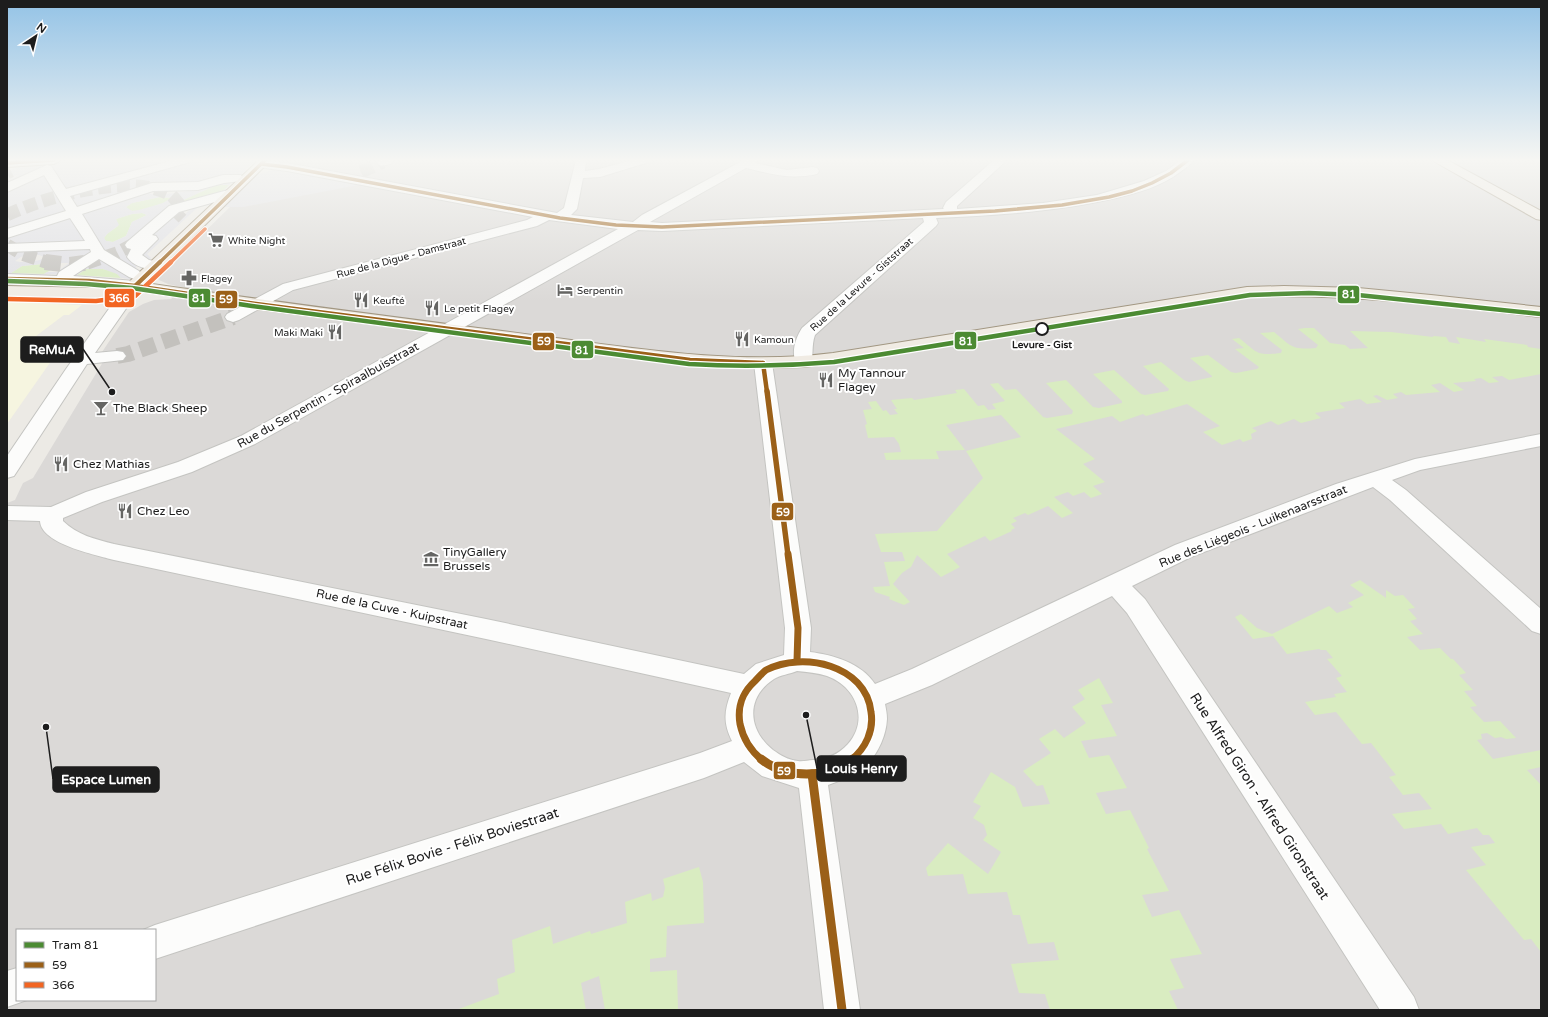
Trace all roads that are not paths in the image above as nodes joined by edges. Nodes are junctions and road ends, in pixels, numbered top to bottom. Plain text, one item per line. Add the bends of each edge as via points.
1 (71, 207) edge
2 (91, 207) edge
3 (178, 207) tunnel mouth
4 (214, 207) edge
5 (507, 207) edge
6 (570, 207) edge
7 (668, 207) edge
8 (950, 207) edge
9 (1033, 207) edge
10 (1525, 207) edge
11 (74, 213) junction
12 (953, 213) junction
13 (927, 214) junction
14 (554, 216) junction
15 (1541, 216) edge
16 (174, 218) tunnel mouth
17 (634, 227) junction
18 (7, 234) edge
19 (132, 245) tunnel mouth
20 (7, 248) edge
21 (97, 249) junction
22 (155, 265) junction
23 (64, 275) dead end
24 (7, 279) edge
25 (134, 283) junction
26 (7, 291) edge
27 (256, 304) junction
28 (1541, 312) edge
29 (233, 317) tunnel mouth
30 (449, 329) junction
31 (117, 356) tunnel mouth
32 (84, 359) junction
33 (804, 362) junction
34 (763, 364) junction
35 (1541, 440) edge
36 (7, 471) edge
37 (1376, 478) junction
38 (7, 513) edge
39 (53, 514) junction
40 (1115, 584) junction
41 (1541, 624) edge
42 (798, 661) junction
43 (749, 686) junction
44 (869, 698) junction
45 (748, 747) junction
46 (812, 774) junction
47 (156, 942) edge
48 (842, 1010) edge
49 (1401, 1010) edge

1 - 11 street
2 - 11 street
3 - 19 street
4 - 22 main road
5 - 14 street
6 - 14 street
7 - 17 street, Rue du Serpentin - Spiraalbuisstraat
8 - 12 street
9 - 12 street
10 - 15 main road
11 - 18 street
11 - 21 street
12 - 13 street
13 - 17 street
13 - 33 street, Rue de la Levure - Giststraat via 931,223 808,332 804,338 802,352
14 - 17 street
14 - 27 street, Rue de la Digue - Damstraat via 296,285
16 - 22 street via 135,252 134,257 145,264
17 - 30 street, Rue du Serpentin - Spiraalbuisstraat
20 - 21 street
21 - 23 street
21 - 25 street
22 - 25 main road
24 - 25 street
25 - 26 main road via 96,293
25 - 27 main road
25 - 32 street
27 - 29 street, Rue de la Digue - Damstraat
27 - 30 main road
28 - 33 main road via 1356,292 1247,292
30 - 34 main road via 690,360
30 - 39 street, Rue du Serpentin - Spiraalbuisstraat via 248,440 185,467
31 - 32 street
32 - 36 street
33 - 34 main road
34 - 42 street via 798,628
35 - 37 street, Rue des Liégeois - Luikenaarsstraat via 1415,465
37 - 40 street, Rue des Liégeois - Luikenaarsstraat via 1183,551
37 - 41 street
38 - 39 street
39 - 43 street, Rue de la Cuve - Kuipstraat via 51,523 63,535 114,552
40 - 44 street, Rue des Liégeois - Luikenaarsstraat via 922,677
40 - 49 street, Rue Alfred Giron - Alfred Gironstraat via 1136,606
42 - 43 street via 770,669 758,676
42 - 44 street via 827,664 840,670 852,677
43 - 45 street via 740,700 738,716 740,732
44 - 46 street via 873,724 870,737 863,749 841,768
45 - 46 street via 760,759 775,768 792,773
45 - 47 street, Rue Félix Bovie - Félix Boviestraat via 704,765
46 - 48 street

